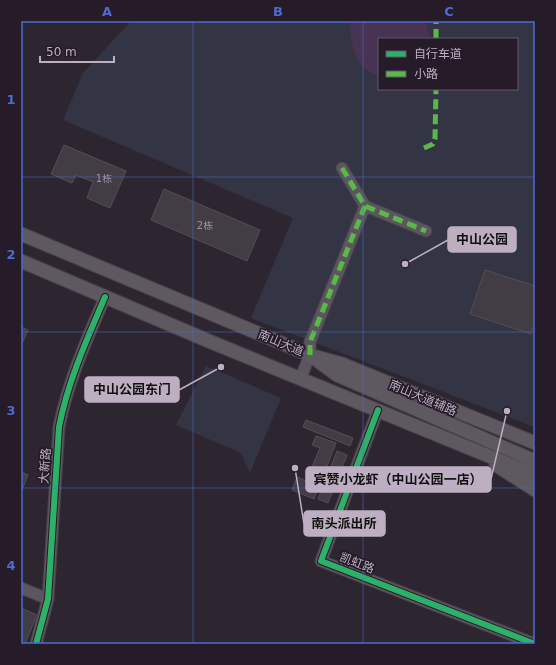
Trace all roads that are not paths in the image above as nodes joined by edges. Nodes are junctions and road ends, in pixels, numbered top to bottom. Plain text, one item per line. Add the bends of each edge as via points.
1 (342, 168) dead end
2 (365, 206) junction
3 (426, 231) dead end
4 (21, 234) edge
5 (21, 261) edge
6 (105, 297) junction
7 (310, 355) junction
8 (300, 377) junction
9 (378, 410) junction
10 (476, 435) junction
11 (535, 444) edge
12 (471, 448) junction
13 (532, 460) edge
14 (530, 473) edge
15 (535, 490) edge
16 (21, 588) edge
17 (48, 599) junction
18 (36, 644) edge
19 (535, 644) edge

1 - 2 street
2 - 3 street
2 - 7 street via 310,342
4 - 7 main road, 南山大道
5 - 6 main road, 南山大道
6 - 8 main road, 南山大道
6 - 17 street, 大新路 via 68,387 59,427
7 - 8 street
7 - 10 main road, 南山大道 via 338,375
7 - 11 main road, 南山大道辅路 via 342,364
8 - 9 main road, 南山大道
9 - 12 main road, 南山大道
9 - 19 street, 凯虹路 via 321,561
10 - 12 main road
10 - 13 main road, 南山大道
12 - 14 main road, 南山大道
12 - 15 main road
16 - 17 street
17 - 18 street, 大新路

